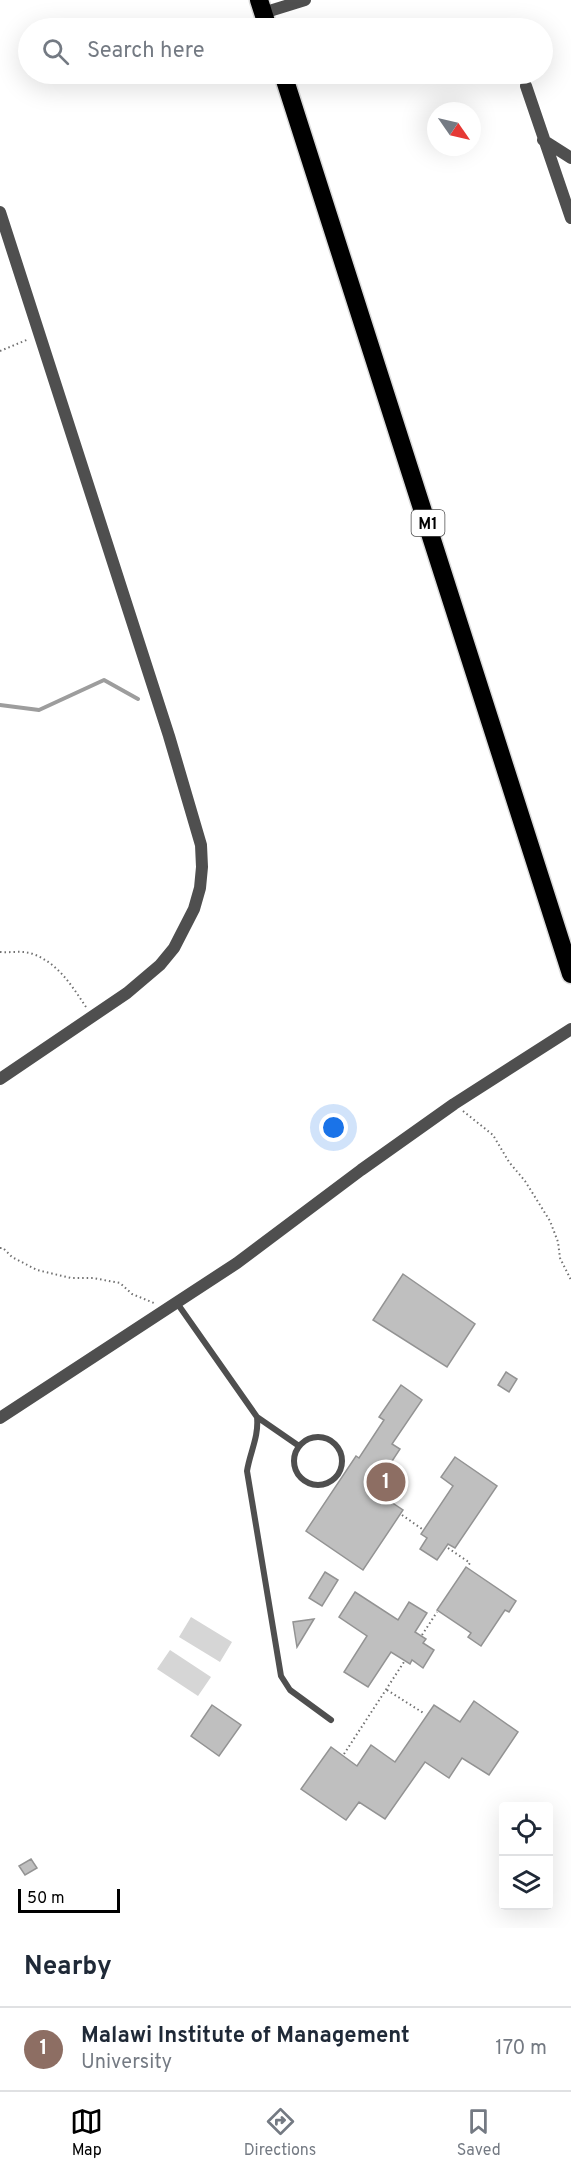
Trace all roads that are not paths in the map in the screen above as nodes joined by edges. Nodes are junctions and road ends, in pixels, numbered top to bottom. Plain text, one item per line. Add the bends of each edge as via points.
1 (305, 0) edge
2 (263, 14) edge
3 (286, 84) edge
4 (526, 86) dead end
5 (543, 140) junction
6 (571, 158) edge
7 (0, 212) edge
8 (571, 218) edge
9 (571, 974) edge
10 (571, 1029) edge
11 (0, 1079) edge
12 (176, 1302) junction
13 (257, 1417) junction
14 (0, 1418) edge
15 (299, 1446) junction
16 (331, 1720) dead end

1 - 2 street
3 - 9 highway, M1
4 - 5 street
5 - 6 street
5 - 8 street
7 - 11 street via 169,736 201,845 202,867 194,909 174,948 145,980
10 - 12 street via 454,1104 237,1263
12 - 13 lane
12 - 14 street
13 - 15 lane
13 - 16 lane via 258,1431 248,1471 281,1676 290,1690
15 - 15 lane via 314,1437 330,1439 342,1460 337,1476 324,1485 302,1480 293,1459

